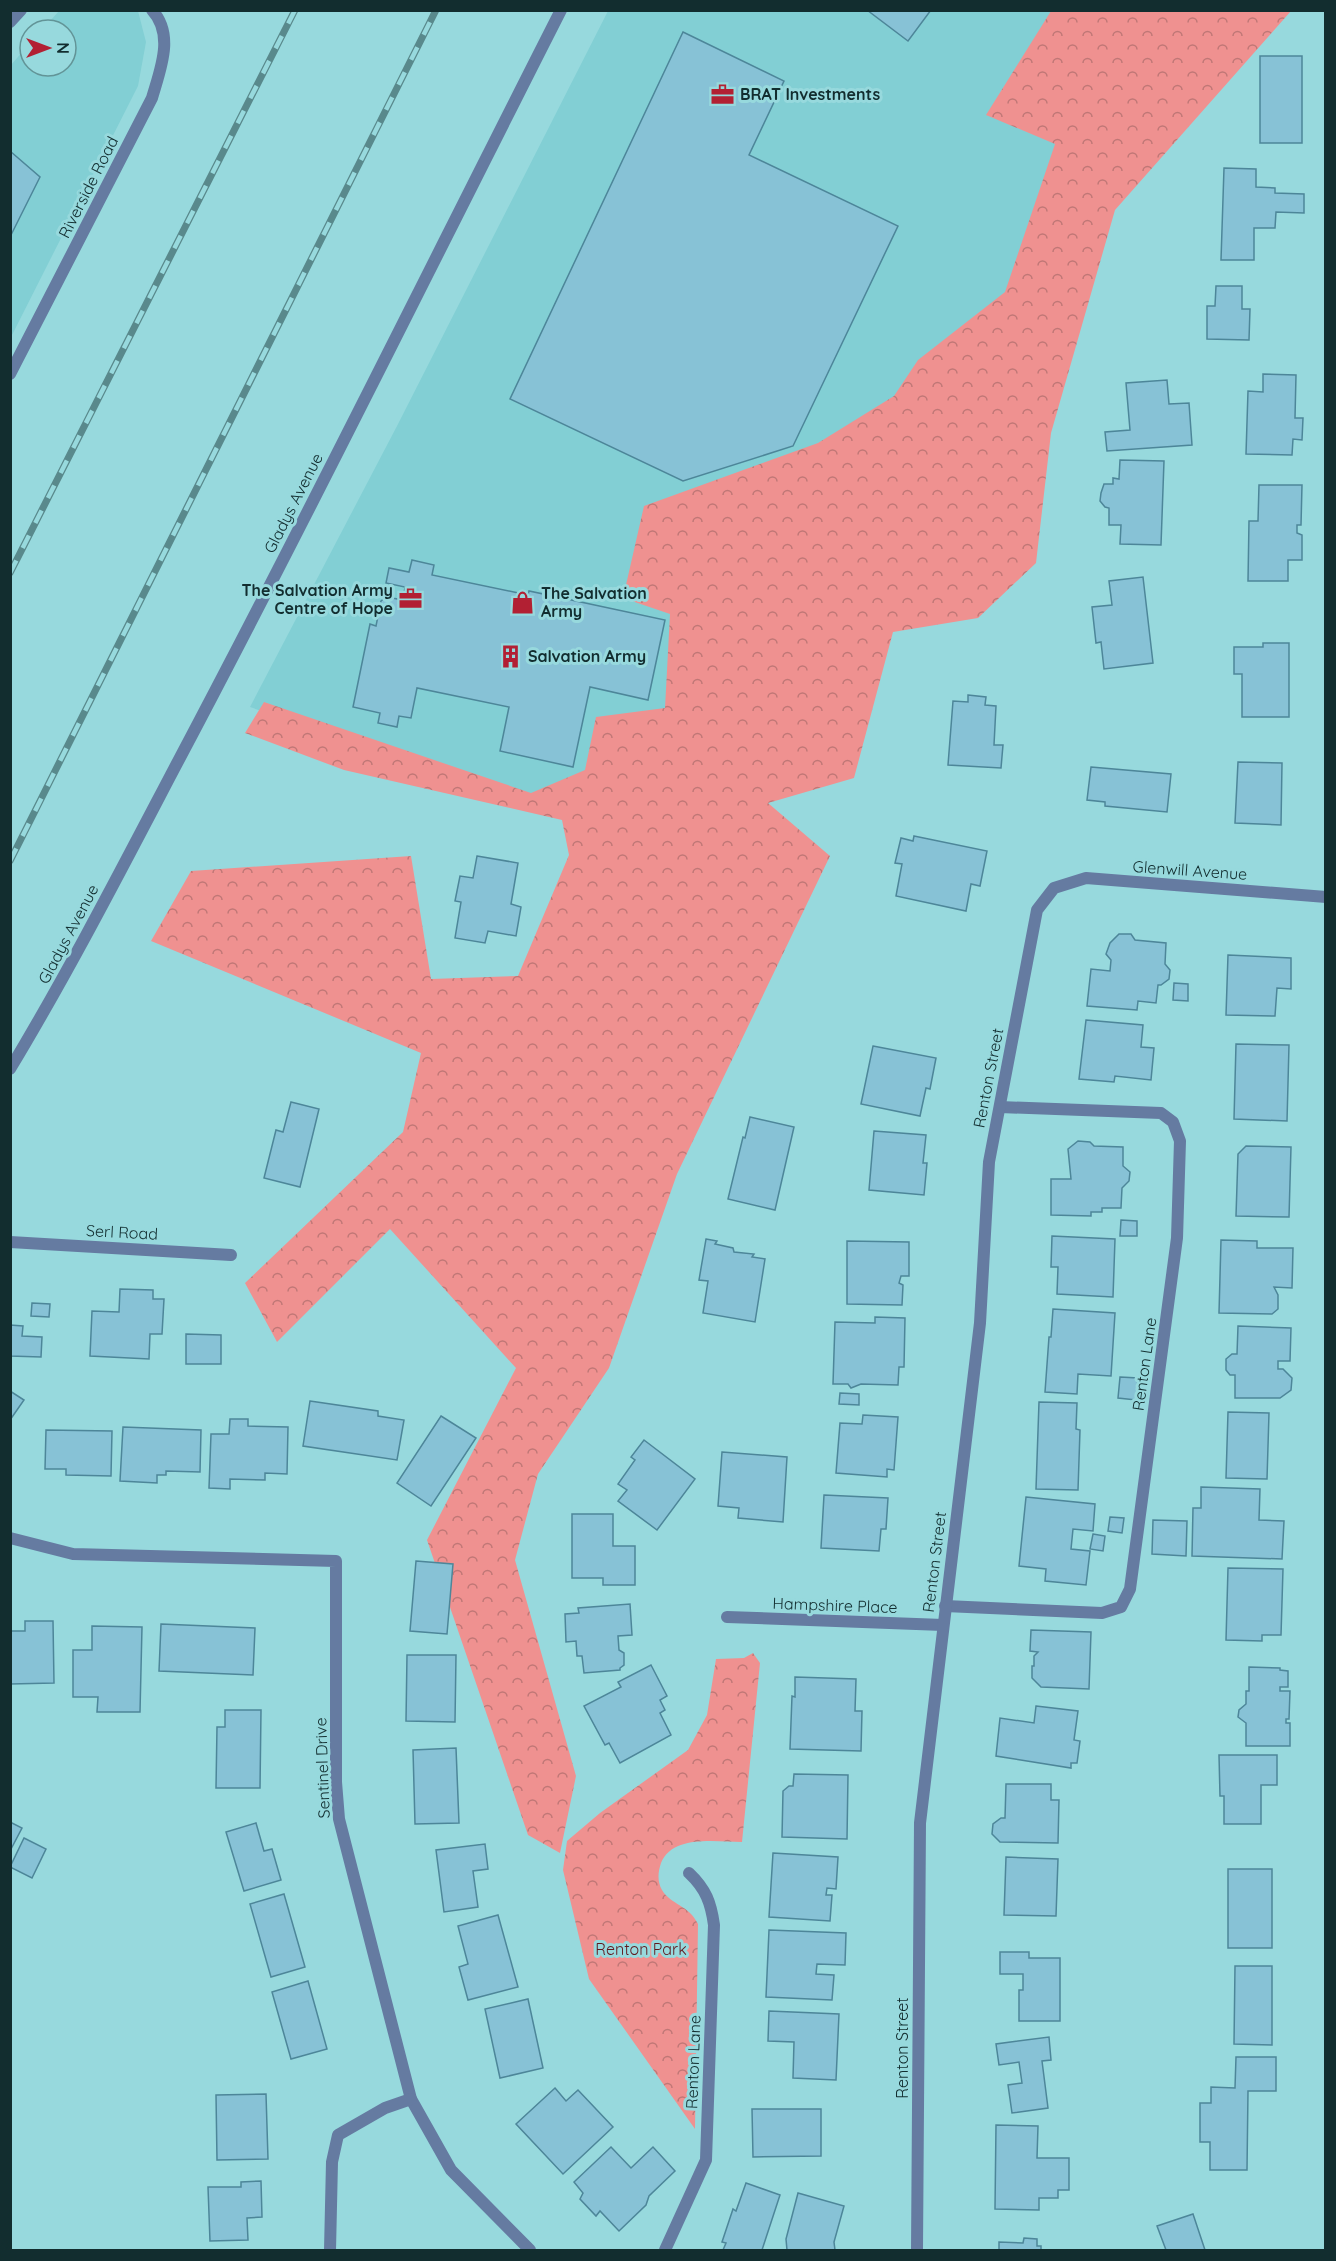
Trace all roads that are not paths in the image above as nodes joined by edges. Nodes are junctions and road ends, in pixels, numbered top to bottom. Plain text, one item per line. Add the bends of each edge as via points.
1 (21, 10) edge
2 (152, 10) edge
3 (561, 10) edge
4 (10, 22) edge
5 (10, 374) edge
6 (1054, 888) joint
7 (1326, 897) edge
8 (10, 1069) edge
9 (1000, 1107) junction
10 (10, 1242) edge
11 (231, 1255) dead end
12 (10, 1538) edge
13 (945, 1606) junction
14 (727, 1617) dead end
15 (943, 1625) junction
16 (689, 1874) dead end
17 (411, 2099) junction
18 (330, 2250) edge
19 (530, 2250) edge
20 (665, 2250) edge
21 (917, 2250) edge

1 - 4 street
2 - 5 street, Riverside Road via 158,17 166,49 152,98
3 - 8 street, Gladys Avenue via 309,512 51,1001
6 - 7 street, Glenwill Avenue via 1086,878
6 - 9 street, Renton Street via 1037,910
9 - 13 street, Renton Street via 988,1162 980,1323
9 - 13 street, Renton Lane via 1161,1113 1173,1122 1180,1141 1177,1238 1130,1589 1120,1608 1102,1613
10 - 11 street, Serl Road
12 - 17 street, Sentinel Drive via 73,1554 336,1560 339,1819
13 - 15 street, Renton Street
14 - 15 street, Hampshire Place
15 - 21 street, Renton Street via 920,1823
16 - 20 street, Renton Lane via 701,1885 711,1904 714,1925 706,2160
17 - 18 street via 385,2108 338,2135 332,2162
17 - 19 street, Sentinel Drive via 451,2170

